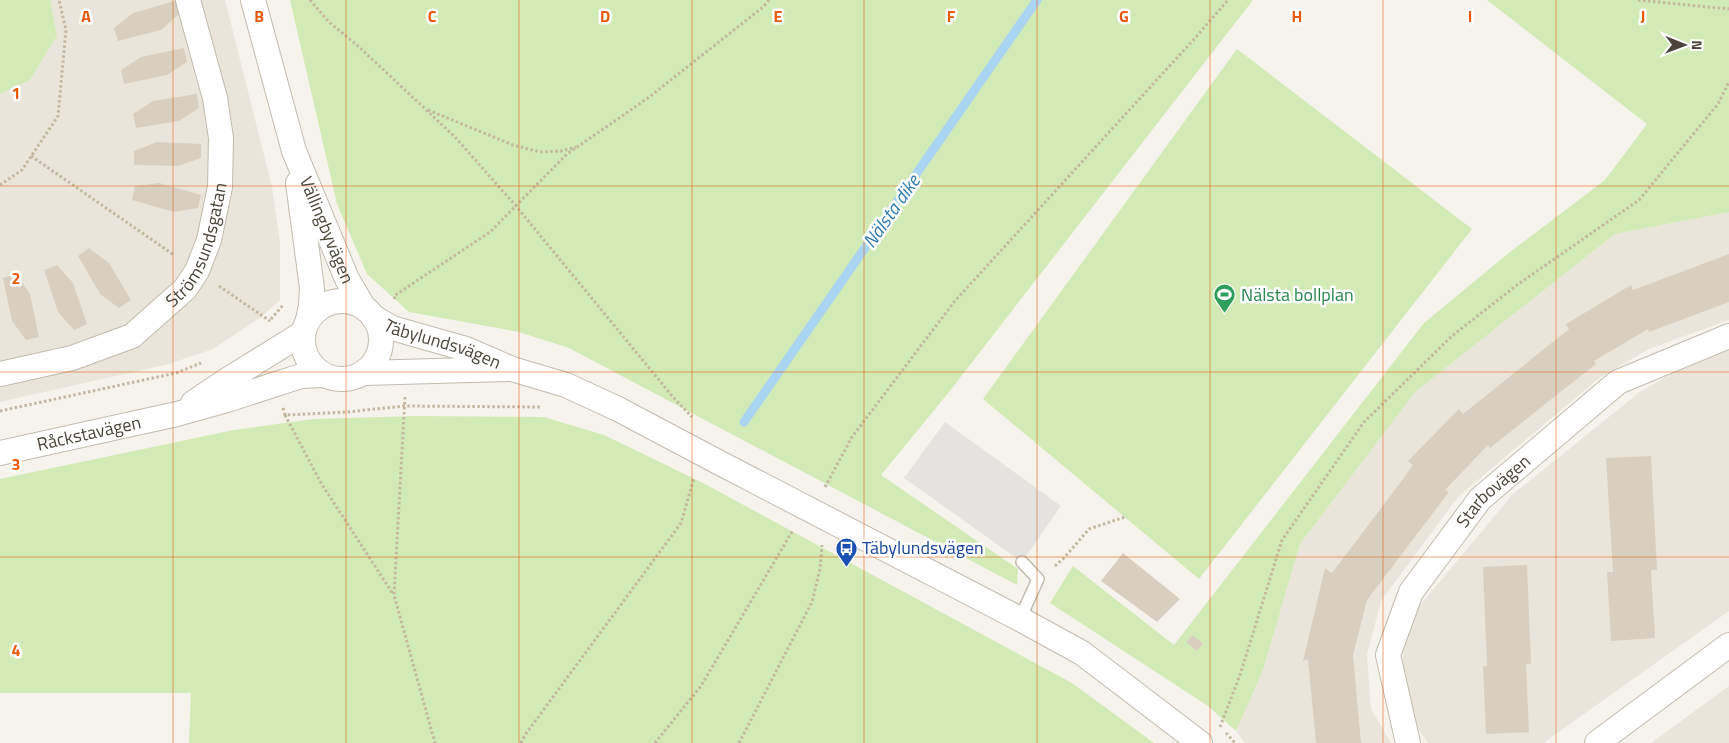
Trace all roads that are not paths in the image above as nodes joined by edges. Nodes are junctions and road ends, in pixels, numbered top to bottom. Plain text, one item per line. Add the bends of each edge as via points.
1 (188, 0) edge
2 (254, 0) edge
3 (294, 151) junction
4 (369, 312) junction
5 (305, 327) junction
6 (1729, 336) edge
7 (512, 369) junction
8 (364, 373) junction
9 (0, 374) edge
10 (323, 375) junction
11 (177, 414) junction
12 (0, 453) edge
13 (1022, 562) dead end
14 (1020, 619) junction
15 (1729, 645) edge
16 (1200, 743) edge
17 (1408, 743) edge
18 (1597, 743) edge

1 - 9 street, Strömsundsgatan via 215,98 221,138 220,188 197,271 185,289 132,336 72,358
2 - 3 street, Vällingbyvägen
3 - 4 street, Vällingbyvägen via 347,279
3 - 5 street, Vällingbyvägen via 312,288
4 - 5 street via 354,302 328,303 316,310
4 - 7 street, Täbylundsvägen via 392,328 466,349
4 - 8 street via 379,328 381,340 379,353
5 - 10 street via 303,347 308,360
5 - 11 street, Råckstavägen via 270,354
6 - 17 street, Starbovägen via 1618,382 1480,499 1410,592 1388,655
7 - 8 street, Täbylundsvägen
7 - 14 street, Täbylundsvägen via 566,385 618,409
8 - 10 street via 342,379
10 - 11 street, Råckstavägen via 301,376
11 - 12 street, Råckstavägen
13 - 14 lane via 1038,579
14 - 16 street, Täbylundsvägen via 1082,654
15 - 18 street

